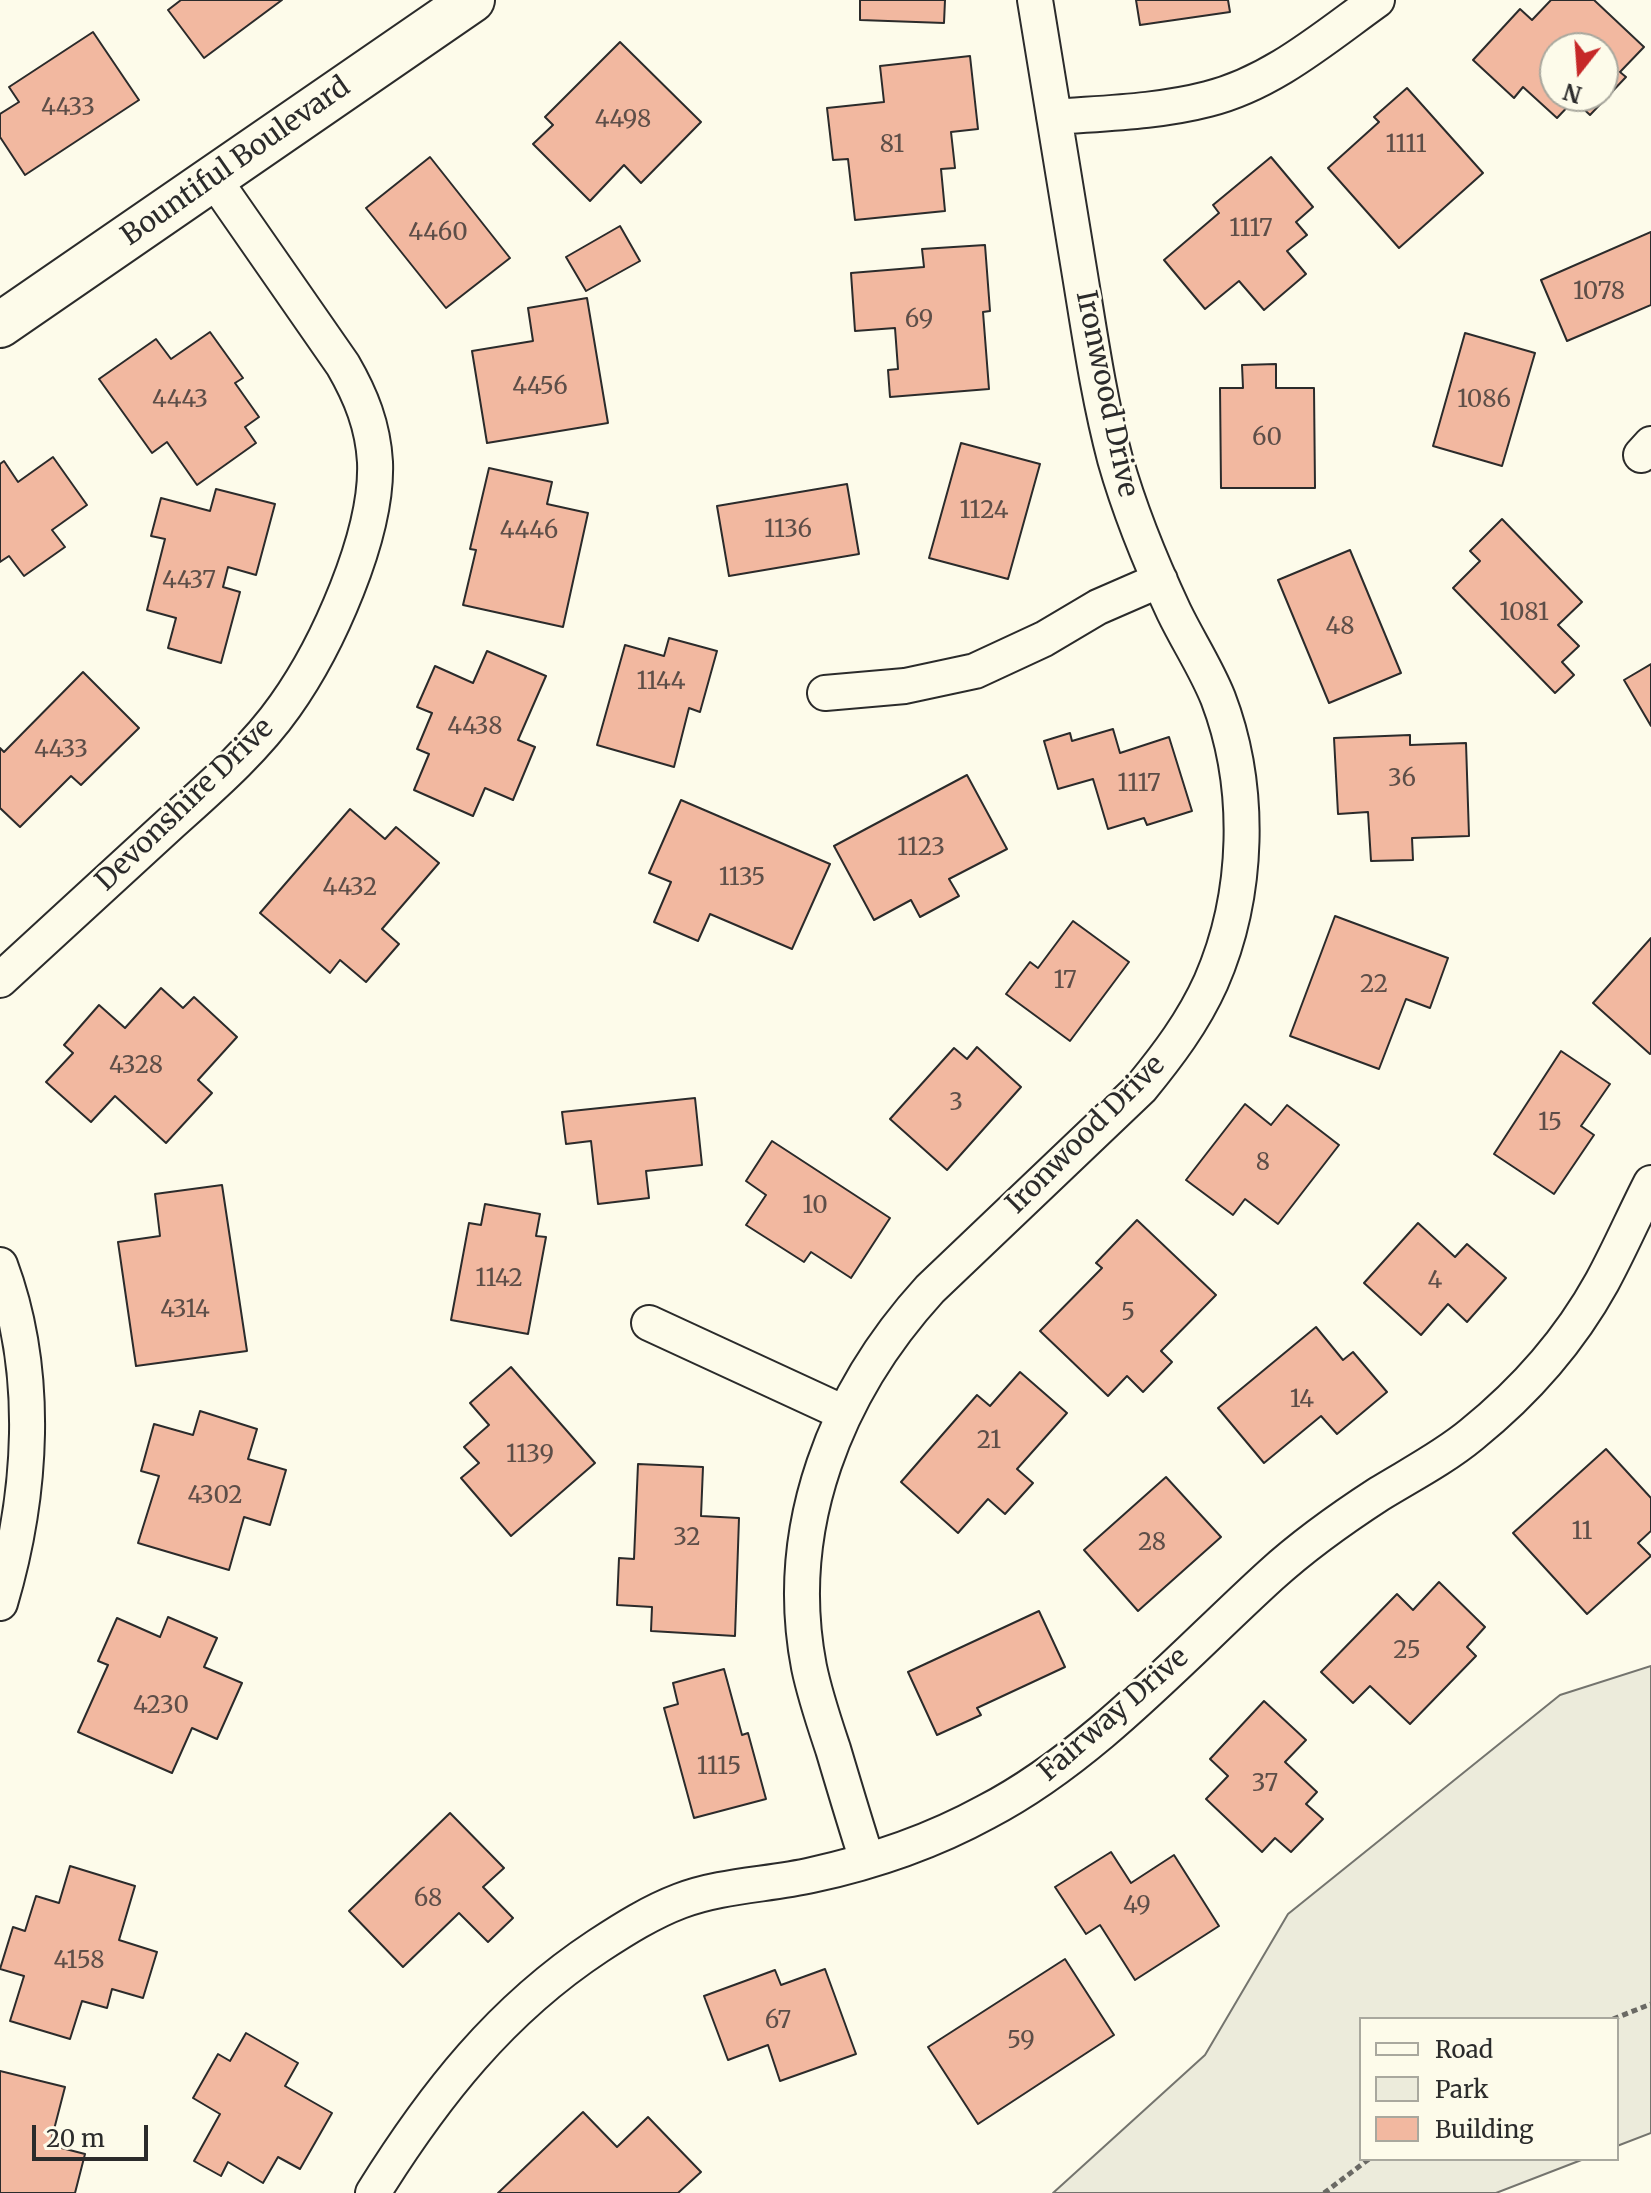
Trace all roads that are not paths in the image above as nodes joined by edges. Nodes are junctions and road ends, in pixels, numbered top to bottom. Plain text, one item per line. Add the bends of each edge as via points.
1 (472, 0) edge
2 (1035, 0) edge
3 (1377, 0) edge
4 (1054, 117) junction
5 (213, 178) junction
6 (0, 325) edge
7 (1160, 580) junction
8 (825, 693) dead end
9 (0, 980) edge
10 (1651, 1183) edge
11 (0, 1265) edge
12 (649, 1323) dead end
13 (844, 1413) junction
14 (12, 1470) edge
15 (0, 1603) edge
16 (867, 1860) junction
17 (373, 2193) edge

1 - 5 main road, Bountiful Boulevard
2 - 4 street, Ironwood Drive
3 - 4 street via 1297,58 1234,91 1162,108
4 - 7 street, Ironwood Drive via 1105,415 1128,500
5 - 6 main road, Bountiful Boulevard
5 - 9 street, Devonshire Drive via 360,395 375,464 365,531 334,617 285,707 214,783
7 - 8 street via 975,671 905,686
7 - 13 street, Ironwood Drive via 1218,699 1241,800 1236,890 1211,981 1183,1033 1141,1088 904,1317 861,1378
10 - 16 street, Fairway Drive via 1583,1314 1538,1372 1472,1434 1315,1538 1049,1774 942,1835
11 - 14 street via 19,1335 26,1388
12 - 13 street
13 - 16 street, Ironwood Drive via 813,1499 802,1582 803,1624 820,1711
14 - 15 street via 16,1546
16 - 17 street, Fairway Drive via 680,1901 568,1966 501,2024 448,2084

